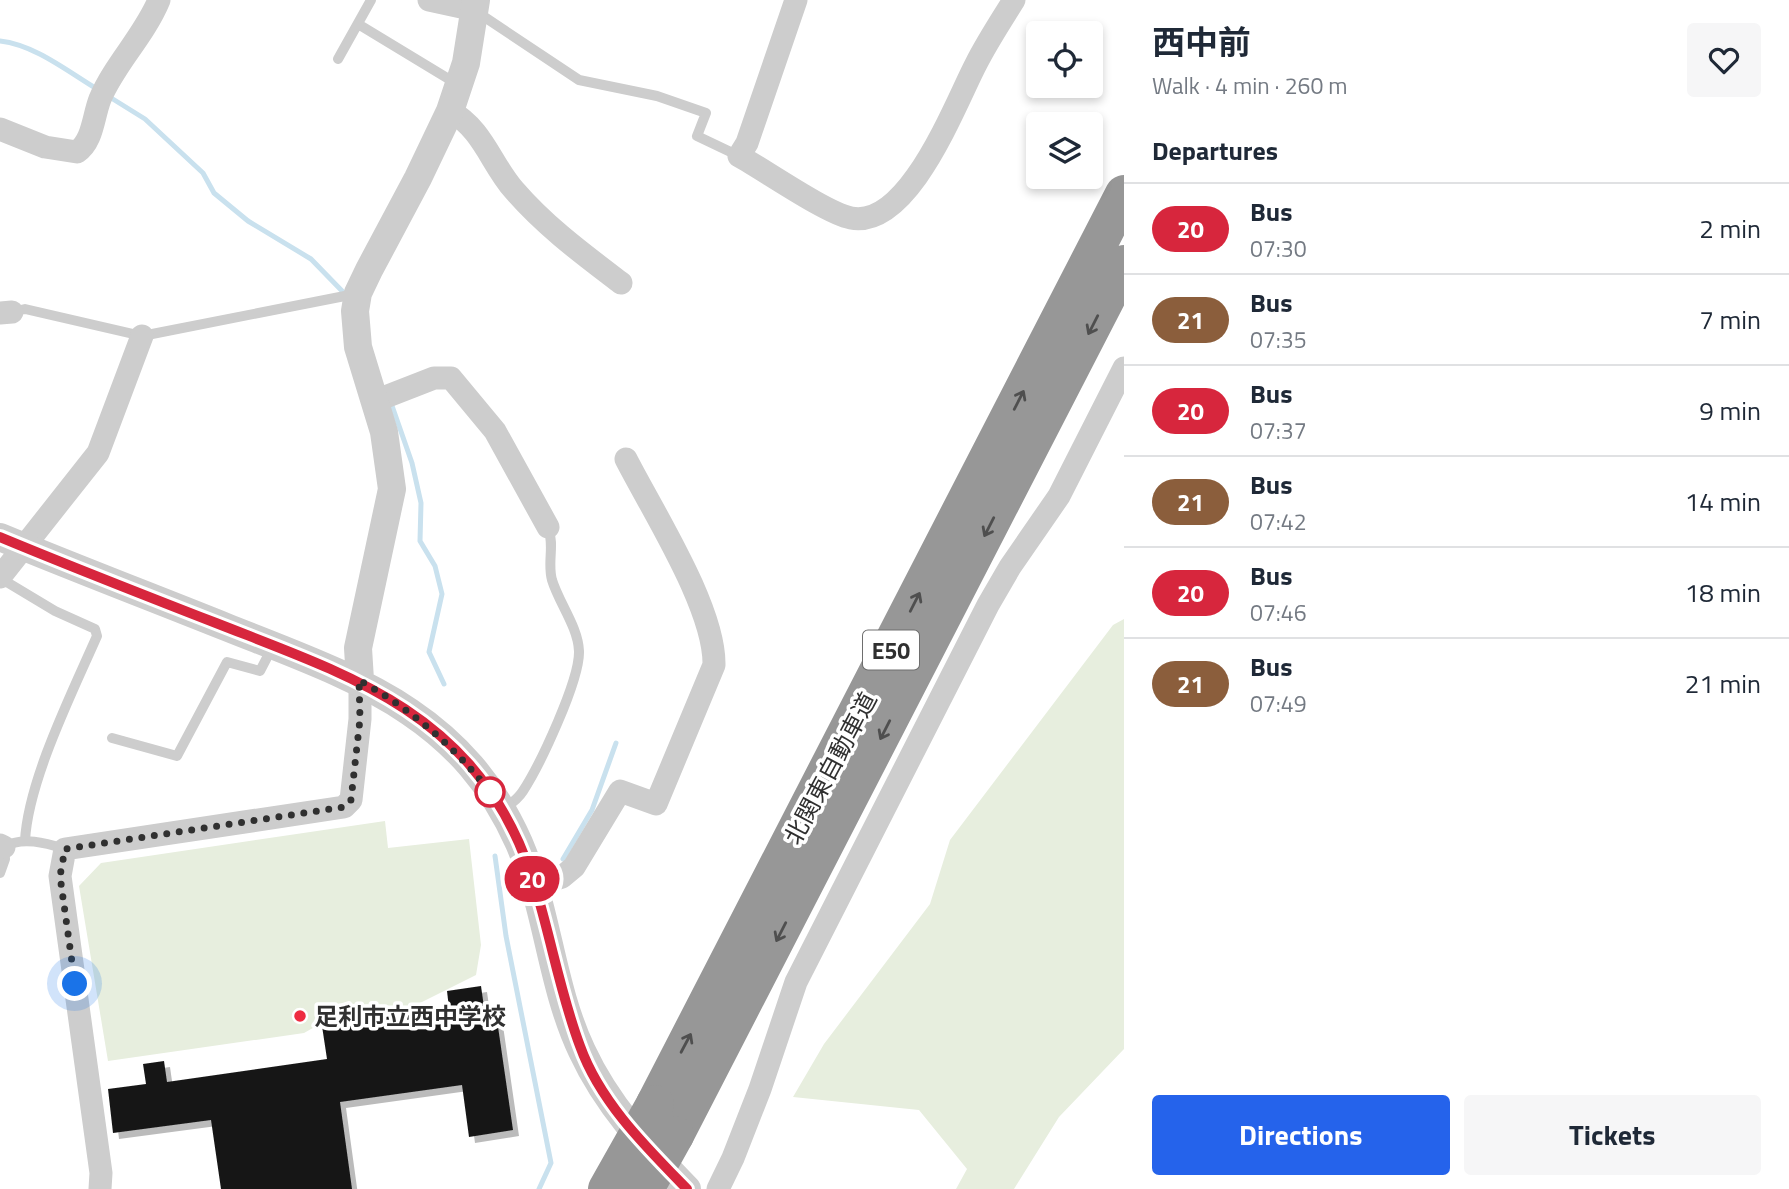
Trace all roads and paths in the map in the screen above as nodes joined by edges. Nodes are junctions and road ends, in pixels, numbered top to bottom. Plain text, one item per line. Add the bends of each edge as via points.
1 (159, 0) edge
2 (371, 0) edge
3 (429, 0) edge
4 (796, 0) edge
5 (1014, 0) edge
6 (475, 5) edge
7 (358, 24) junction
8 (338, 59) dead end
9 (454, 98) junction
10 (0, 129) edge
11 (740, 156) junction
12 (1124, 194) edge
13 (1124, 264) edge
14 (621, 283) dead end
15 (358, 293) junction
16 (6, 312) edge
17 (142, 336) junction
18 (1124, 368) edge
19 (375, 401) junction
20 (626, 459) dead end
21 (548, 527) joint
22 (12, 542) edge
23 (0, 578) edge
24 (273, 646) junction
25 (359, 680) junction
26 (112, 738) dead end
27 (503, 809) junction
28 (10, 844) edge
29 (65, 849) junction
30 (0, 873) edge
31 (534, 886) junction
32 (102, 1188) edge
33 (607, 1189) edge
34 (645, 1189) edge
35 (687, 1189) edge
36 (718, 1189) edge

1 - 10 street via 149,25 101,96 85,146 77,152 46,147
2 - 7 lane
3 - 6 street
4 - 11 street
5 - 11 street via 978,60 933,153 876,216 839,215
6 - 9 street
6 - 11 lane via 579,80 657,96 706,113 697,136
7 - 8 lane
7 - 9 lane
9 - 14 street via 462,118 485,143 510,187 560,237
9 - 15 street
33 -> 12 highway, 北関東自動車道 / E50, bridge
13 -> 34 highway, 北関東自動車道 / E50, bridge
15 - 17 lane
15 - 19 street via 355,328
16 - 17 lane via 25,309
17 - 22 street via 98,453
18 - 36 street via 1059,496 988,605 796,982 760,1089
19 - 21 street via 435,378 450,378 506,448
19 - 25 street via 392,489 358,648
20 - 31 street via 704,610 714,665 656,804 620,792 574,867 562,877
21 - 27 lane via 553,542 553,582 575,634 578,663 523,793
22 - 23 street
22 - 24 street
23 - 28 lane via 95,629 97,636 52,741 26,826
24 - 25 street
24 - 26 lane via 260,671 226,662 177,756
25 - 27 street via 395,700 439,735
25 - 29 street via 360,719 351,800 344,807
27 - 31 street
28 - 29 lane via 46,843
28 - 30 lane
29 - 32 street via 60,876
31 - 35 street via 580,1049 627,1125

